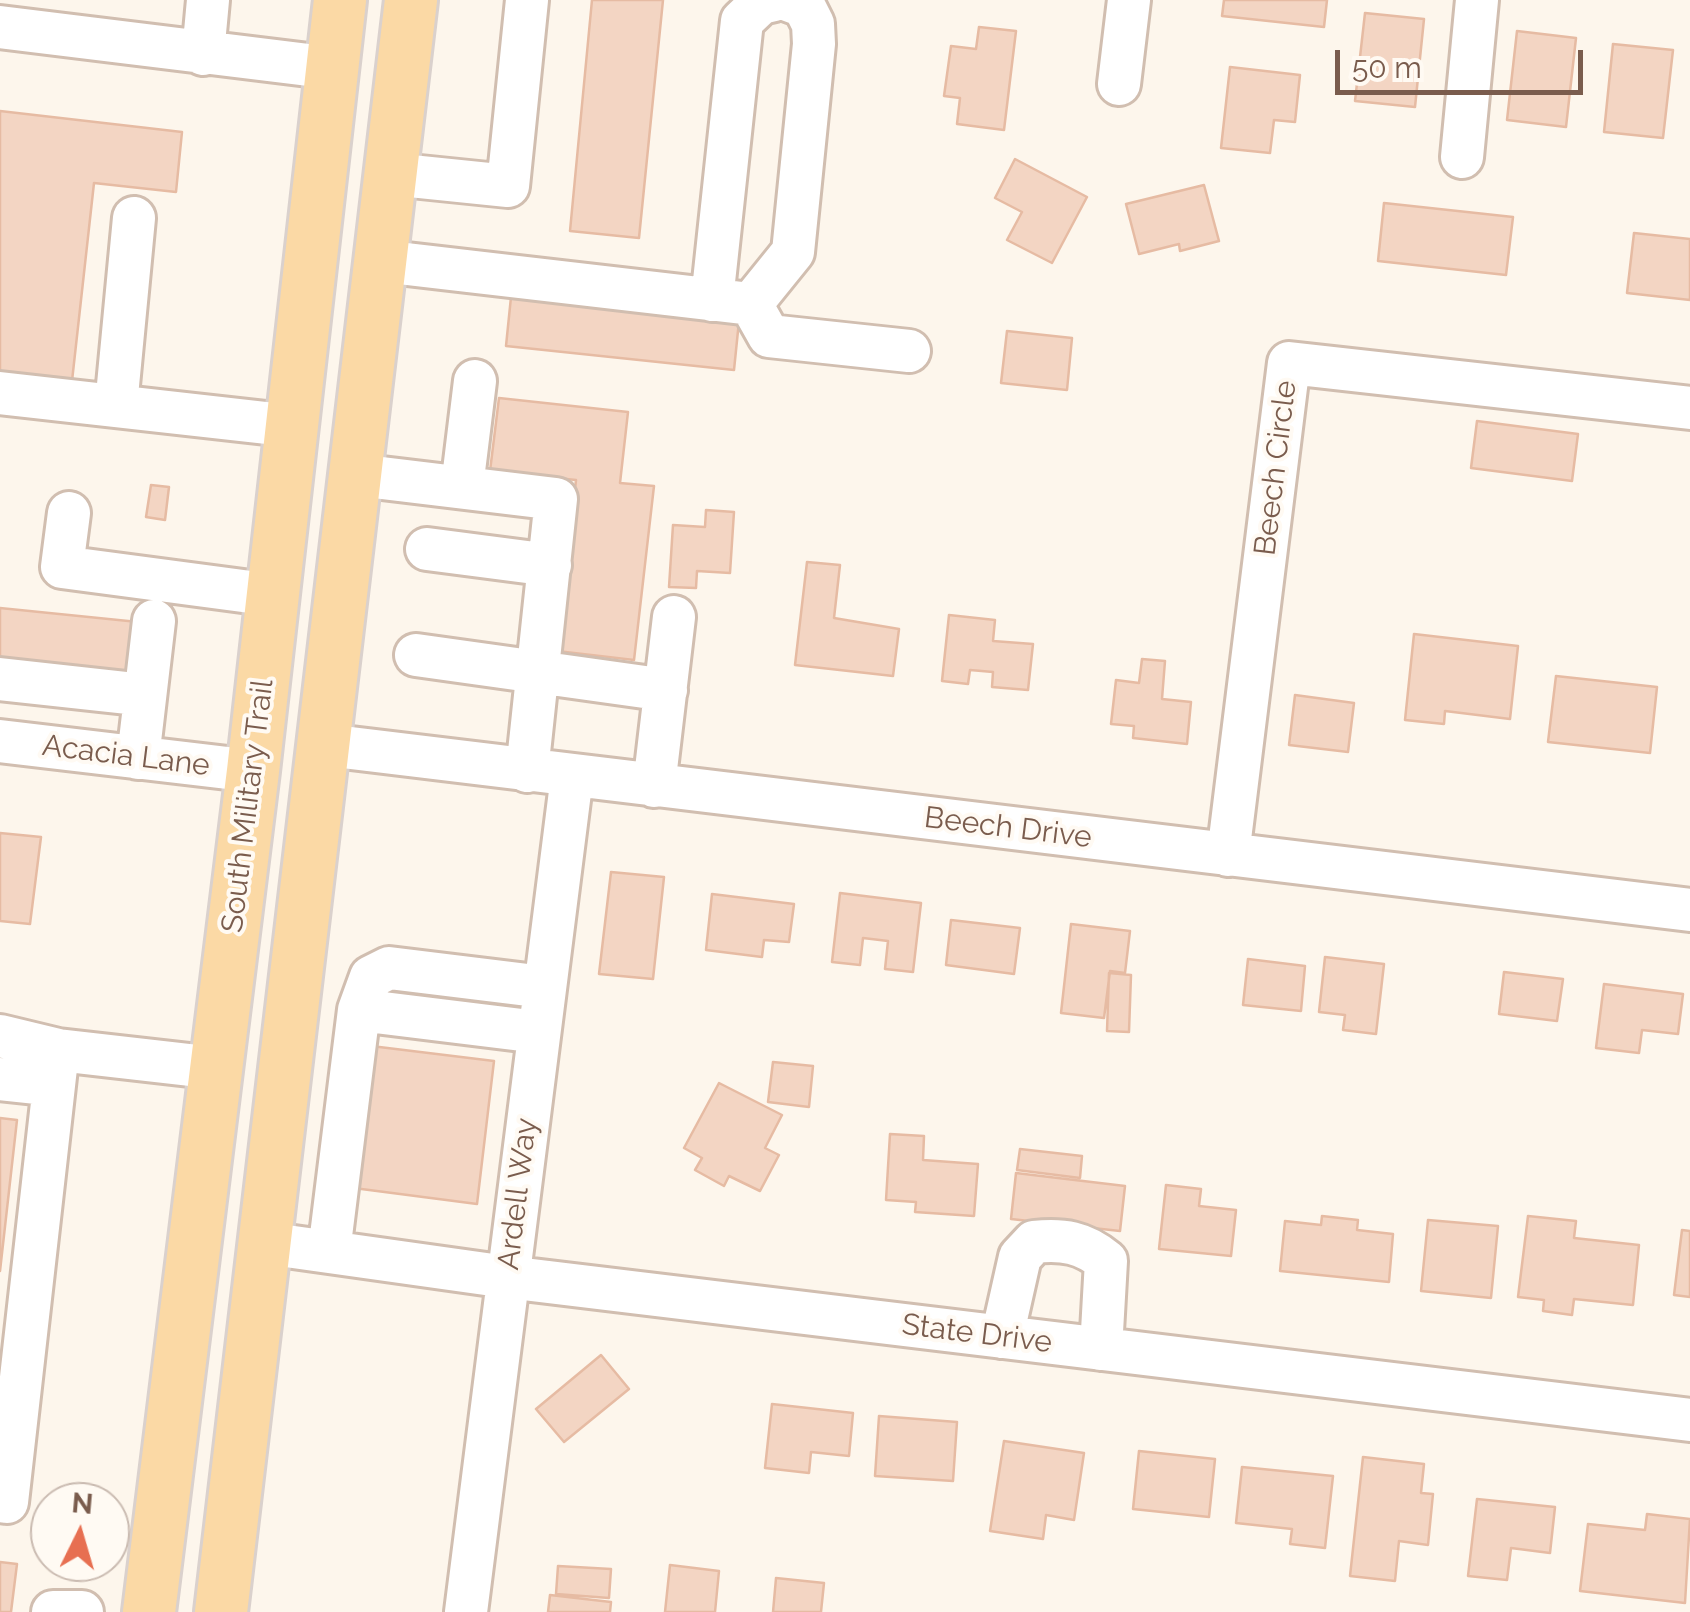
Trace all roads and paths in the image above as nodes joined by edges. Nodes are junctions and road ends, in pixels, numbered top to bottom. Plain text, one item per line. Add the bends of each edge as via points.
1 (208, 0) edge
2 (340, 0) edge
3 (411, 0) edge
4 (527, 0) edge
5 (774, 0) edge
6 (788, 0) edge
7 (1130, 0) edge
8 (1478, 0) edge
9 (0, 28) edge
10 (203, 54) junction
11 (332, 68) junction
12 (1119, 84) dead end
13 (1462, 157) dead end
14 (391, 174) junction
15 (134, 218) dead end
16 (381, 261) junction
17 (310, 281) junction
18 (731, 302) junction
19 (909, 351) dead end
20 (475, 381) dead end
21 (0, 393) edge
22 (116, 406) junction
23 (1690, 408) edge
24 (293, 426) junction
25 (357, 475) junction
26 (462, 488) junction
27 (69, 513) dead end
28 (427, 549) dead end
29 (550, 565) junction
30 (273, 595) junction
31 (674, 617) dead end
32 (154, 621) dead end
33 (416, 655) dead end
34 (538, 672) junction
35 (0, 679) edge
36 (666, 690) junction
37 (145, 695) junction
38 (0, 742) edge
39 (326, 746) junction
40 (138, 758) junction
41 (253, 771) junction
42 (527, 771) junction
43 (572, 776) junction
44 (654, 786) junction
45 (1228, 855) junction
46 (1690, 910) edge
47 (544, 987) junction
48 (359, 1010) junction
49 (538, 1032) junction
50 (0, 1036) edge
51 (56, 1068) junction
52 (216, 1068) junction
53 (0, 1079) edge
54 (271, 1189) junction
55 (265, 1243) junction
56 (329, 1252) junction
57 (507, 1277) junction
58 (1002, 1336) junction
59 (1101, 1348) junction
60 (9, 1397) edge
61 (1690, 1420) edge
62 (0, 1501) edge
63 (53, 1612) edge
64 (82, 1612) edge
65 (149, 1612) edge
66 (221, 1612) edge
67 (466, 1612) edge

1 - 10 street
2 - 11 main road, South Military Trail
3 - 14 main road
4 - 14 street via 508,186
5 - 18 street via 742,21
6 - 18 street via 804,6 814,44 793,252
7 - 12 street
8 - 13 street
9 - 10 street
10 - 11 street
11 - 17 main road, South Military Trail
14 - 16 main road
15 - 22 street
16 - 18 street
16 - 25 main road
17 - 24 main road, South Military Trail
17 - 39 main road via 323,357 320,450 294,699 301,726
18 - 19 street via 769,336
20 - 26 street
21 - 22 street
22 - 24 street
23 - 45 street, Beech Circle via 1289,363
24 - 30 main road, South Military Trail
25 - 26 street
25 - 39 main road
26 - 29 street via 556,499
27 - 30 street via 62,566
28 - 29 street
29 - 34 street
30 - 41 main road, South Military Trail
31 - 36 street
32 - 37 street
33 - 34 street
34 - 36 street
34 - 42 street
35 - 37 street
36 - 44 street
37 - 40 street
38 - 40 street, Acacia Lane
39 - 42 street, Beech Drive
39 - 54 main road
40 - 41 street, Acacia Lane
41 - 52 main road, South Military Trail
41 - 54 main road via 272,792 283,836 256,1083
42 - 43 street, Beech Drive
43 - 44 street, Beech Drive
43 - 47 street, Ardell Way
44 - 45 street, Beech Drive
45 - 46 street, Beech Drive
47 - 48 street via 389,968 371,977
47 - 49 street, Ardell Way
48 - 49 street
48 - 56 street
49 - 57 street, Ardell Way
50 - 51 street
51 - 52 street
51 - 53 street
51 - 60 street
52 - 65 main road, South Military Trail
54 - 55 main road
55 - 56 street, State Drive
55 - 66 main road
56 - 57 street, State Drive
57 - 58 street, State Drive
57 - 67 street, Ardell Way
58 - 59 street, State Drive
58 - 59 street via 1020,1257 1034,1242 1061,1239 1090,1247 1106,1261
59 - 61 street, State Drive
60 - 62 street via 7,1502
63 - 64 street

